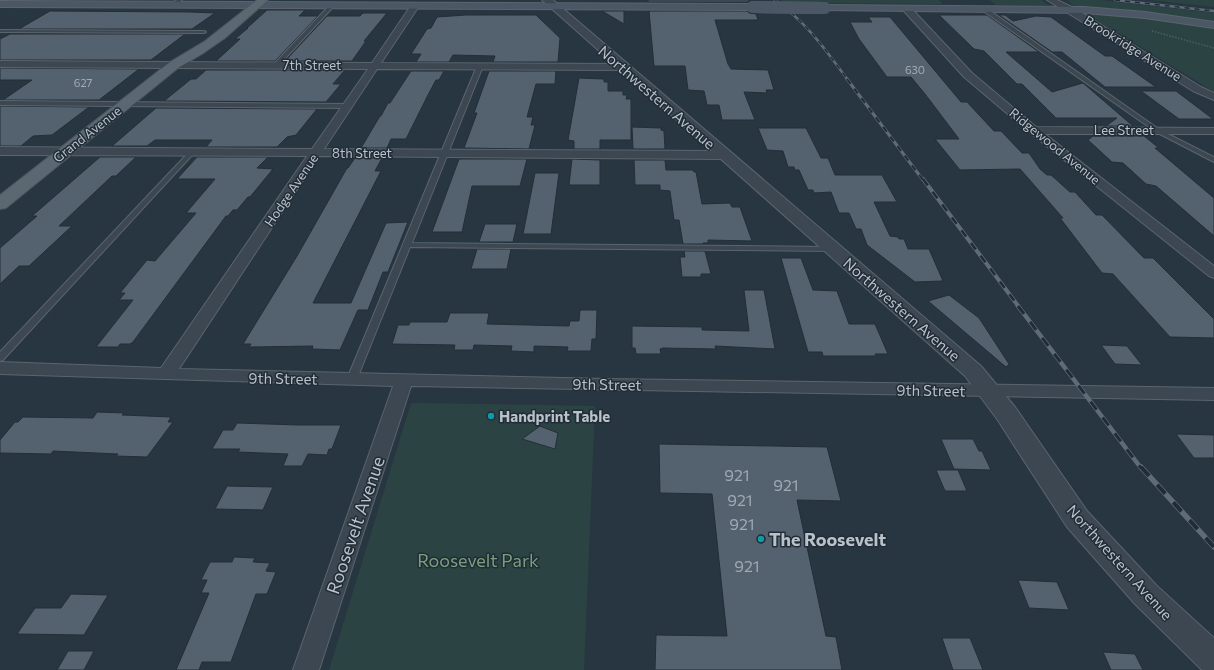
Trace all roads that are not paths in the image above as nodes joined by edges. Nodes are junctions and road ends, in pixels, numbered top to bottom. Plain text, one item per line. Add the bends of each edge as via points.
1 (1051, 0) edge
2 (1063, 0) edge
3 (176, 2) edge
4 (241, 3) edge
5 (260, 3) edge
6 (551, 3) edge
7 (0, 4) edge
8 (332, 6) junction
9 (415, 6) junction
10 (906, 8) junction
11 (984, 9) junction
12 (1071, 10) junction
13 (226, 14) dead end
14 (215, 23) dead end
15 (1214, 25) edge
16 (0, 31) edge
17 (204, 32) junction
18 (0, 64) edge
19 (174, 65) junction
20 (276, 65) junction
21 (375, 66) junction
22 (480, 66) junction
23 (624, 67) junction
24 (1214, 97) edge
25 (0, 103) edge
26 (125, 104) junction
27 (348, 106) junction
28 (1033, 130) junction
29 (1158, 131) junction
30 (1214, 131) edge
31 (0, 151) edge
32 (65, 151) junction
33 (192, 152) junction
34 (316, 152) junction
35 (444, 153) junction
36 (723, 155) junction
37 (1214, 160) edge
38 (0, 204) edge
39 (407, 245) junction
40 (833, 249) junction
41 (1214, 273) edge
42 (0, 358) edge
43 (0, 368) edge
44 (166, 374) junction
45 (352, 379) junction
46 (404, 380) junction
47 (990, 391) junction
48 (1214, 394) edge
49 (1214, 659) edge
50 (306, 670) edge

1 - 12 street, Brookridge Avenue
2 - 12 street via 1070,5
3 - 4 main road
3 - 7 main road
4 - 5 main road
4 - 13 main road
5 - 8 main road
5 - 19 main road, Grand Avenue via 207,44
6 - 9 main road
6 - 10 main road, bridge
6 - 23 street, Northwestern Avenue
8 - 9 main road
8 - 20 lane
9 - 21 street, Hodge Avenue
10 - 11 main road
10 - 28 street, Ridgewood Avenue via 968,75
11 - 12 main road
11 - 29 lane
12 - 15 main road via 1145,14
12 - 24 street, Brookridge Avenue via 1197,89
14 - 17 main road, Grand Avenue
16 - 17 lane
17 - 19 main road, Grand Avenue via 176,59
18 - 19 street, 7th Street
19 - 20 street, 7th Street
19 - 26 main road, Grand Avenue
20 - 21 street, 7th Street
21 - 22 street, 7th Street
21 - 27 street, Hodge Avenue
22 - 23 street, 7th Street
22 - 35 lane
23 - 36 street, Northwestern Avenue
25 - 26 lane
26 - 27 lane
26 - 32 main road, Grand Avenue
27 - 34 street, Hodge Avenue
28 - 29 street, Lee Street
28 - 41 street, Ridgewood Avenue
29 - 30 street, Lee Street
29 - 37 lane
31 - 32 street, 8th Street
32 - 33 street, 8th Street
32 - 38 main road, Grand Avenue
33 - 34 street, 8th Street
33 - 42 lane
34 - 35 street, 8th Street
34 - 44 street, Hodge Avenue
35 - 36 street, 8th Street
35 - 39 lane
36 - 40 street, Northwestern Avenue
39 - 40 lane
39 - 45 lane
40 - 47 street, Northwestern Avenue via 973,371
43 - 44 street, 9th Street
44 - 45 street, 9th Street
45 - 46 street, 9th Street
46 - 47 street, 9th Street
46 - 50 street, Roosevelt Avenue
47 - 48 street, 9th Street
47 - 49 street, Northwestern Avenue via 1077,519 1146,595

